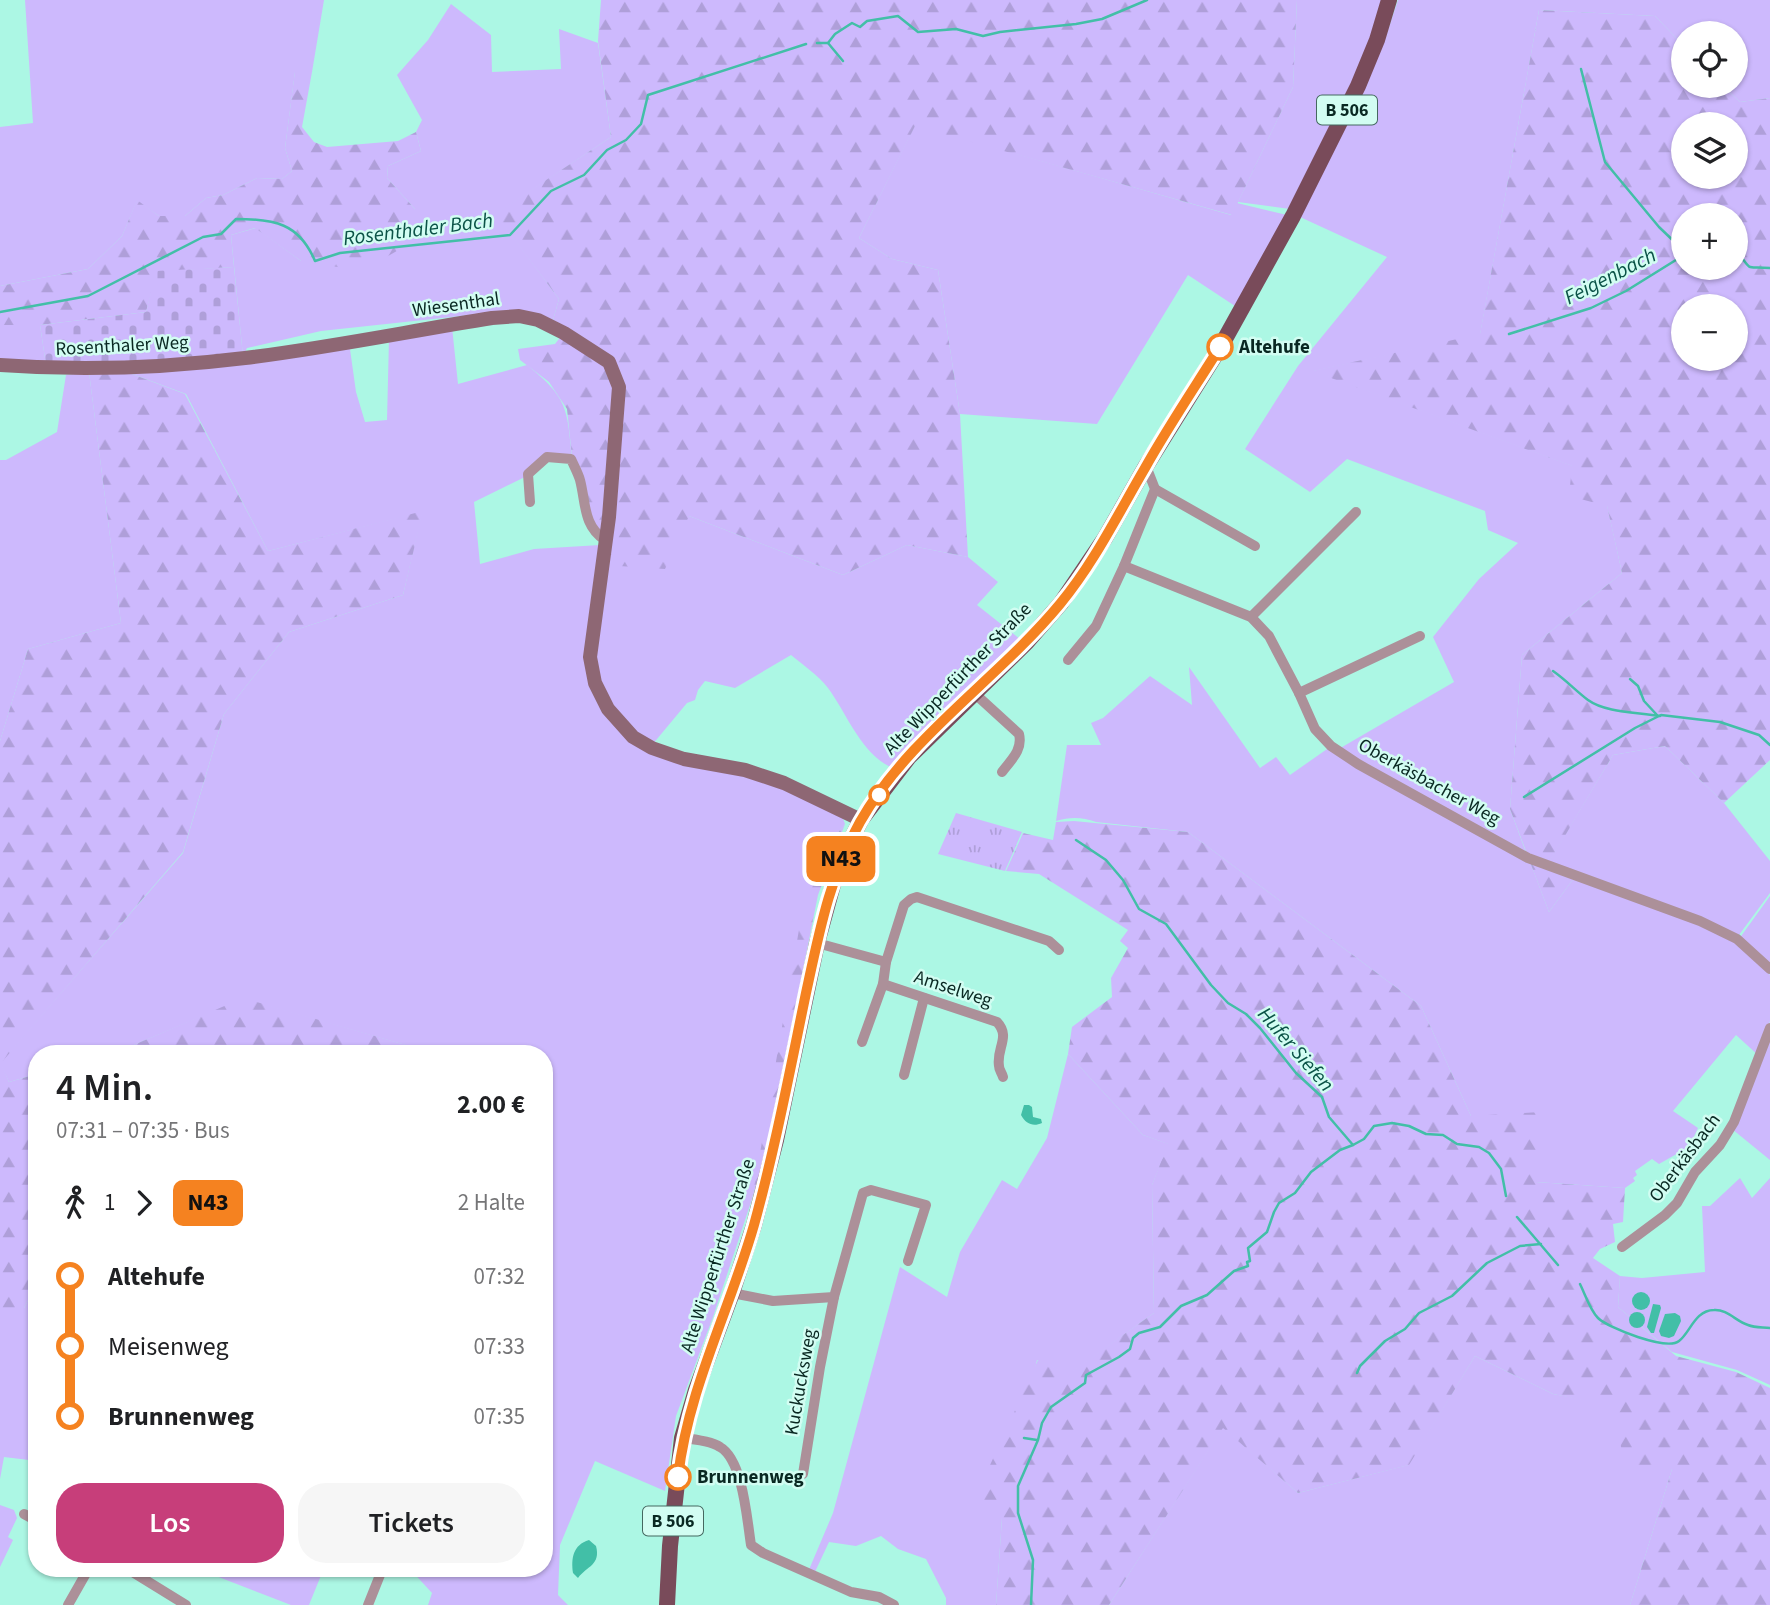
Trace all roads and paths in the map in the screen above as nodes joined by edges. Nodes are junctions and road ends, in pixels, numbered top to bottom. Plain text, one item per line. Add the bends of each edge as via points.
1 (1389, 0) edge
2 (245, 358) joint
3 (0, 365) edge
4 (1146, 466) junction
5 (1154, 489) junction
6 (530, 502) dead end
7 (1356, 512) dead end
8 (605, 540) junction
9 (1255, 546) dead end
10 (1124, 566) junction
11 (1251, 617) junction
12 (1420, 636) dead end
13 (1068, 660) dead end
14 (973, 692) junction
15 (1300, 693) junction
16 (1002, 772) dead end
17 (861, 820) junction
18 (817, 943) junction
19 (1059, 950) dead end
20 (887, 962) junction
21 (1770, 970) edge
22 (883, 984) junction
23 (924, 998) junction
24 (1770, 1028) edge
25 (862, 1042) dead end
26 (904, 1075) dead end
27 (1003, 1077) dead end
28 (1622, 1247) dead end
29 (908, 1261) dead end
30 (732, 1293) junction
31 (834, 1297) junction
32 (682, 1438) junction
33 (803, 1474) dead end
34 (24, 1514) dead end
35 (28, 1516) edge
36 (84, 1577) edge
37 (141, 1577) edge
38 (380, 1577) edge
39 (68, 1605) edge
40 (186, 1605) edge
41 (368, 1605) edge
42 (667, 1605) edge
43 (894, 1605) edge

1 - 4 main road, Alte Wipperfürther Straße / B 506 via 1358,86 1293,216 1221,346
2 - 3 street, Rosenthaler Weg via 122,367
2 - 8 street, Wiesenthal via 492,318 519,316 564,332 609,362 619,387
4 - 5 street
4 - 14 main road, Alte Wipperfürther Straße / B 506 via 1061,603
5 - 9 street
5 - 10 street
6 - 8 street via 528,474 547,457 571,459 580,479 585,514 595,533
7 - 11 street
8 - 17 street, Wiesenthal via 590,657 595,683 608,709 633,737 684,759 745,770 784,783
10 - 11 street, Oberkäsbacher Weg
10 - 13 street via 1096,626
11 - 15 street, Oberkäsbacher Weg via 1269,636
12 - 15 street
14 - 16 street via 1019,734 1019,750
14 - 17 main road, Alte Wipperfürther Straße / B 506 via 909,757
15 - 21 street, Oberkäsbacher Weg via 1315,729 1358,764 1528,858 1737,939
17 - 18 main road, Alte Wipperfürther Straße / B 506 via 839,863
18 - 20 street
18 - 30 main road, Alte Wipperfürther Straße / B 506 via 776,1140
19 - 20 street, Amselweg via 1049,941 917,897 904,905
20 - 22 street, Amselweg
22 - 23 street, Amselweg
22 - 25 street, Amselweg
23 - 26 street
23 - 27 street, Amselweg via 997,1021 1005,1035 998,1065
24 - 28 street, Oberkäsbach via 1729,1132 1695,1172 1677,1203
29 - 31 street, Kuckucksweg via 926,1205 871,1190 863,1193
30 - 31 street via 773,1301
30 - 32 main road, Alte Wipperfürther Straße / B 506
31 - 33 street, Kuckucksweg
32 - 42 main road, Alte Wipperfürther Straße / B 506
32 - 43 street via 720,1446 731,1458 739,1477 751,1545 851,1592
34 - 35 street
36 - 39 street
37 - 40 street
38 - 41 street

